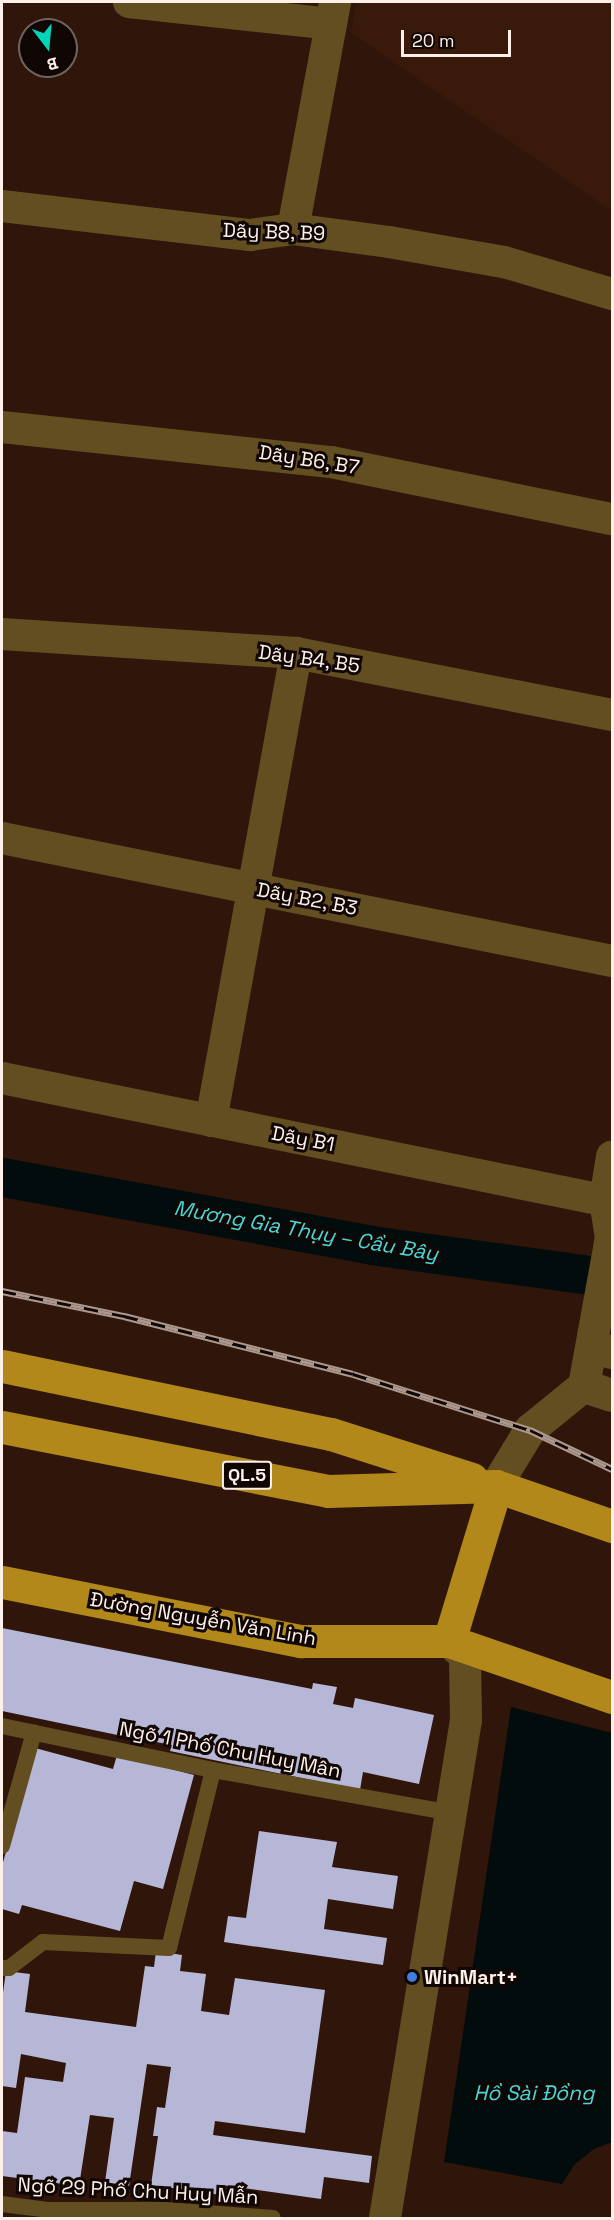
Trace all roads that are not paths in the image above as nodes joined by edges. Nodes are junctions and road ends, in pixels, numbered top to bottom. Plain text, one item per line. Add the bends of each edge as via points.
1 (129, 2) edge
2 (333, 13) edge
3 (2, 206) edge
4 (293, 229) junction
5 (612, 294) edge
6 (2, 428) edge
7 (612, 519) edge
8 (2, 634) edge
9 (296, 653) junction
10 (612, 715) edge
11 (2, 838) edge
12 (253, 888) junction
13 (612, 961) edge
14 (2, 1078) edge
15 (211, 1120) junction
16 (612, 1157) edge
17 (609, 1201) edge
18 (600, 1341) edge
19 (2, 1366) edge
20 (598, 1390) edge
21 (2, 1427) edge
22 (496, 1486) junction
23 (612, 1526) edge
24 (2, 1582) edge
25 (448, 1641) junction
26 (612, 1697) edge
27 (2, 1726) edge
28 (34, 1732) junction
29 (213, 1770) junction
30 (451, 1812) junction
31 (2, 1846) edge
32 (2, 1968) edge
33 (2, 2204) edge
34 (47, 2214) edge
35 (273, 2218) edge
36 (385, 2218) edge

1 - 2 street
2 - 4 street
3 - 4 street, Dãy B8, B9 via 250,235
4 - 5 street, Dãy B8, B9 via 504,262
6 - 7 street, Dãy B6, B7 via 331,462
8 - 9 street, Dãy B4, B5
9 - 10 street, Dãy B4, B5
9 - 12 street
11 - 12 street, Dãy B2, B3
12 - 13 street, Dãy B2, B3
12 - 15 street
14 - 15 street, Dãy B1
15 - 17 street, Dãy B1
16 - 17 street
17 - 18 street via 611,1238
18 - 20 street
19 - 22 highway via 331,1434
20 - 22 street via 530,1430
21 - 22 highway, QL.5 via 328,1491
22 - 23 highway, QL.5
22 - 25 highway
24 - 25 highway, Đường Nguyễn Văn Linh via 301,1641
25 - 26 highway, Đường Nguyễn Văn Linh
25 - 30 street via 465,1656 467,1690
27 - 28 lane, Ngõ 1 Phố Chu Huy Mân
28 - 29 lane, Ngõ 1 Phố Chu Huy Mân
28 - 31 lane
29 - 30 lane, Ngõ 1 Phố Chu Huy Mân
29 - 32 lane via 169,1948 43,1942 9,1968
30 - 36 street
33 - 34 lane, Ngõ 29 Phố Chu Huy Mẫn
34 - 35 lane, Ngõ 29 Phố Chu Huy Mẫn via 167,2210

